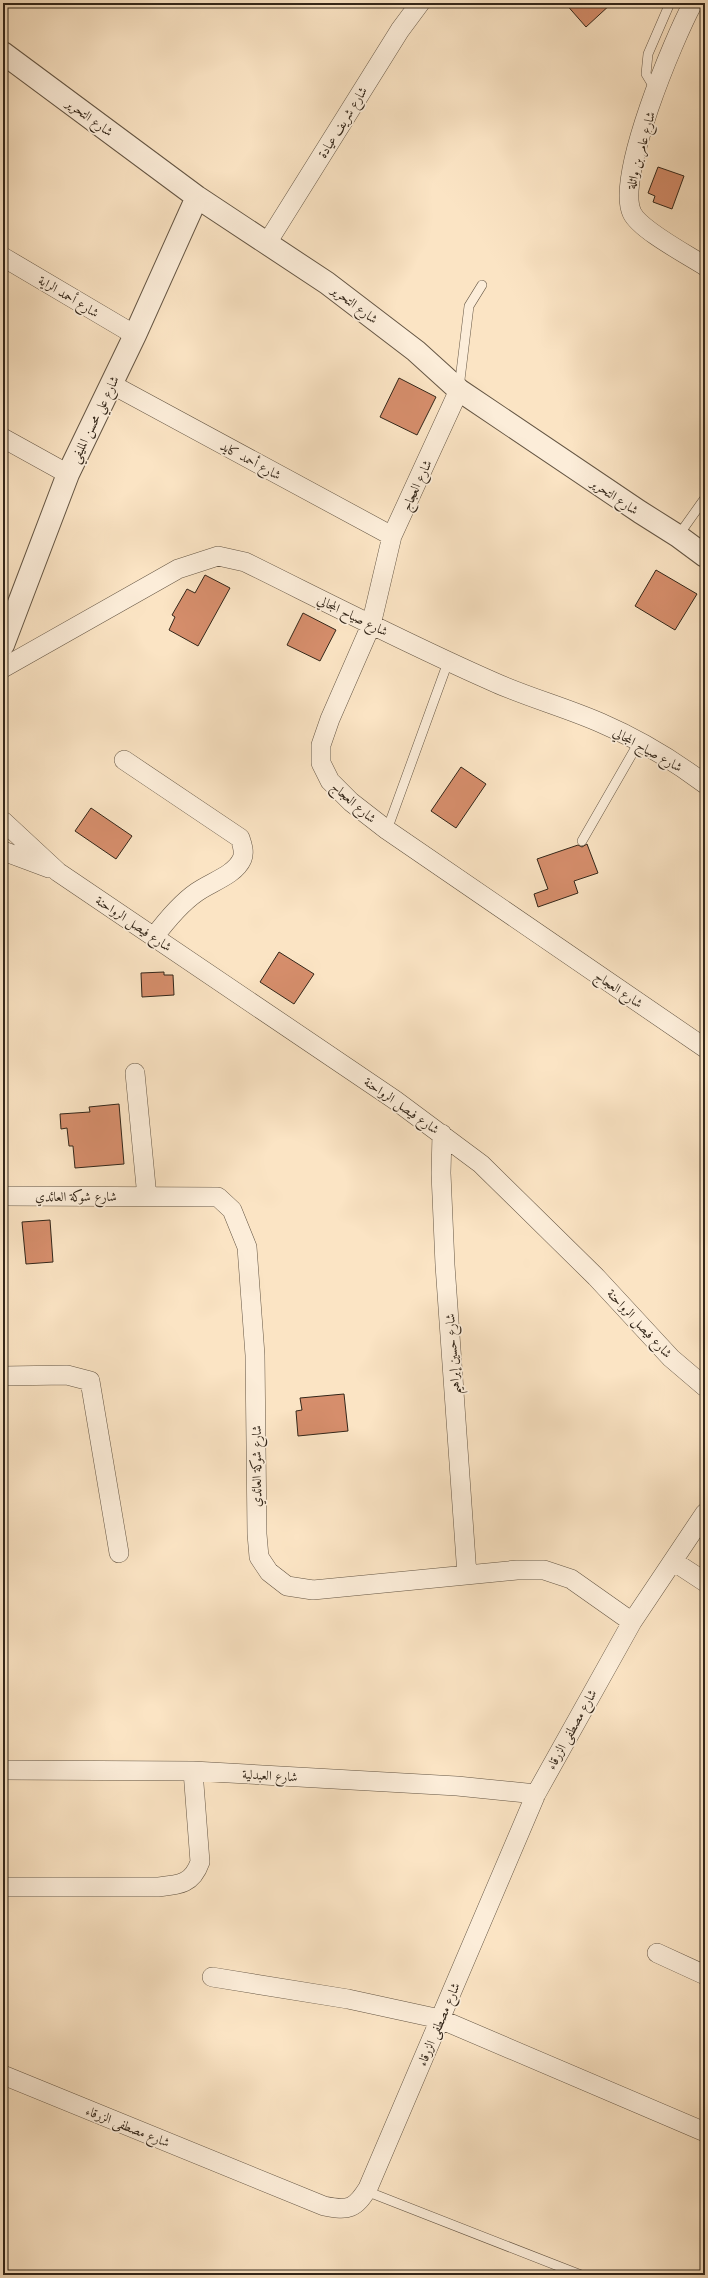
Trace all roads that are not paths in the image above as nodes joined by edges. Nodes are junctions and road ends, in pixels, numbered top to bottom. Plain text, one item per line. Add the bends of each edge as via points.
1 (420, 3) edge
2 (670, 3) edge
3 (693, 3) edge
4 (3, 53) edge
5 (656, 90) junction
6 (197, 197) junction
7 (267, 243) junction
8 (3, 257) edge
9 (705, 266) edge
10 (482, 285) dead end
11 (135, 335) junction
12 (111, 384) junction
13 (459, 390) junction
14 (3, 438) edge
15 (68, 474) junction
16 (705, 498) edge
17 (392, 536) junction
18 (678, 536) junction
19 (705, 556) edge
20 (371, 625) junction
21 (3, 645) edge
22 (448, 662) junction
23 (3, 668) edge
24 (639, 742) junction
25 (124, 760) dead end
26 (705, 784) edge
27 (3, 821) edge
28 (388, 830) junction
29 (582, 841) dead end
30 (3, 851) edge
31 (58, 872) junction
32 (154, 937) junction
33 (705, 1048) edge
34 (135, 1074) dead end
35 (442, 1134) junction
36 (3, 1196) edge
37 (147, 1197) junction
38 (3, 1376) edge
39 (705, 1388) edge
40 (705, 1512) edge
41 (119, 1553) dead end
42 (673, 1561) junction
43 (467, 1575) junction
44 (705, 1582) edge
45 (632, 1622) junction
46 (3, 1770) edge
47 (193, 1771) junction
48 (536, 1794) junction
49 (3, 1887) edge
50 (657, 1953) dead end
51 (705, 1975) edge
52 (212, 1977) dead end
53 (440, 2019) junction
54 (3, 2075) edge
55 (705, 2132) edge
56 (366, 2191) junction
57 (581, 2275) edge

1 - 7 street, شارع شريف عيادة via 400,30
2 - 5 lane via 648,54 646,74
3 - 5 street, شارع عامر بن واثلة via 670,51
4 - 6 street, شارع التحرير
5 - 9 street, شارع عامر بن واثلة via 630,182 628,197 632,213 644,226
6 - 7 street, شارع التحرير
6 - 11 street, شارع علي محسن المليفي
7 - 13 street, شارع التحرير via 327,283 416,351
8 - 11 street, شارع أحمد الراية
10 - 13 lane via 469,306
11 - 12 street, شارع علي محسن المليفي
12 - 15 street, شارع علي محسن المليفي
12 - 17 street, شارع أحمد كايد
13 - 17 street, شارع العجاج
13 - 18 street, شارع التحرير
14 - 15 street
15 - 21 street, شارع علي محسن المليفي
16 - 18 lane
17 - 20 street, شارع العجاج
18 - 19 street, شارع التحرير
20 - 22 street, شارع صياح المجالي
20 - 23 street, شارع صياح المجالي via 244,562 218,556 178,569
20 - 28 street, شارع العجاج via 330,719 321,745 321,763 330,781 351,802
22 - 24 street, شارع صياح المجالي via 509,689 601,723
22 - 28 lane
24 - 26 street, شارع صياح المجالي
24 - 29 lane
25 - 32 street via 240,838 243,847 243,858 237,866 196,893 164,923
27 - 31 street, شارع فيصل الرواحنة
28 - 33 street, شارع العجاج
30 - 31 street, شارع فيصل الرواحنة
31 - 32 street, شارع فيصل الرواحنة
32 - 35 street, شارع فيصل الرواحنة via 389,1095
34 - 37 street
35 - 39 street, شارع فيصل الرواحنة via 481,1164 524,1204 671,1358
35 - 43 street, شارع حسين إبراهيم via 445,1265
36 - 37 street, شارع شوكة العائدي
37 - 43 street, شارع شوكة العائدي via 218,1197 232,1210 247,1247 255,1355 257,1534 259,1557 269,1572 287,1586 313,1590
38 - 41 street via 67,1375 90,1381
40 - 42 street, شارع مصطفى الزرقاء
42 - 44 street
42 - 45 street, شارع مصطفى الزرقاء
43 - 45 street, شارع شوكة العائدي via 517,1570 558,1573 571,1579
45 - 48 street, شارع مصطفى الزرقاء
46 - 47 street, شارع العبدلية
47 - 48 street, شارع العبدلية via 457,1786
47 - 49 street via 200,1862 196,1874 181,1885
48 - 53 street, شارع مصطفى الزرقاء
50 - 51 street
52 - 53 street via 348,1999
53 - 55 street
53 - 56 street, شارع مصطفى الزرقاء
54 - 56 street, شارع مصطفى الزرقاء via 324,2206 344,2210 358,2204
56 - 57 lane

